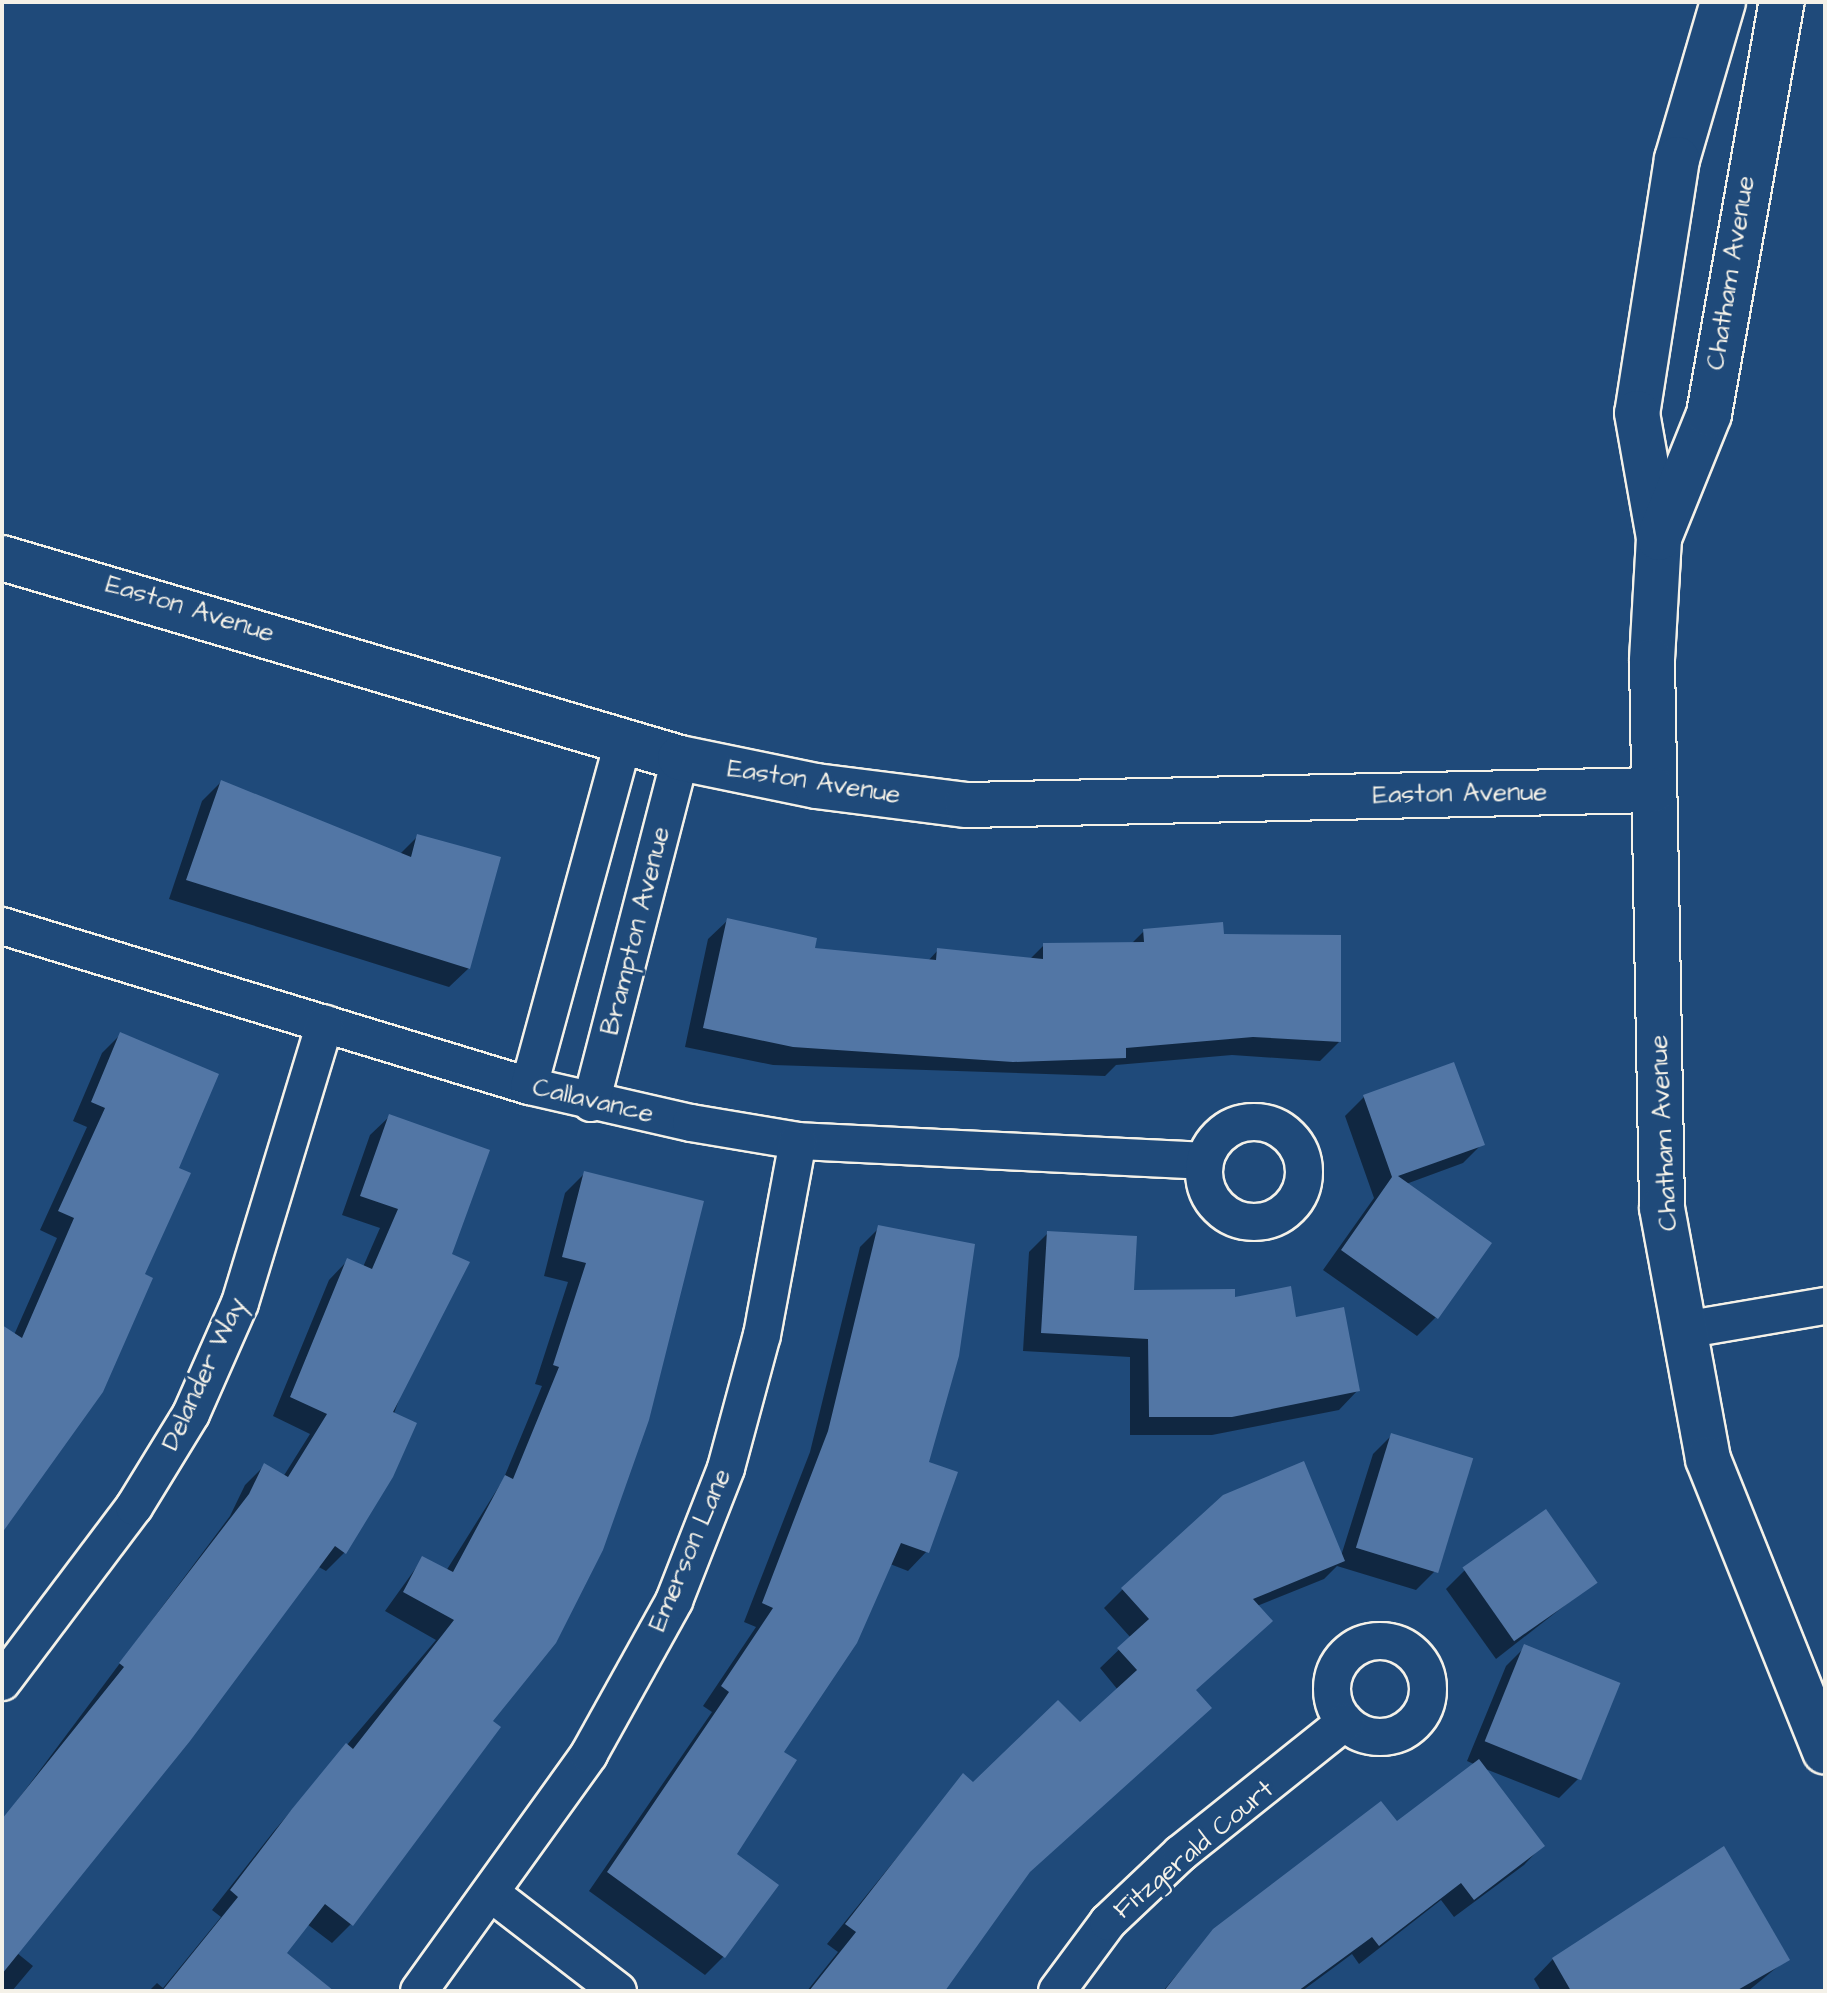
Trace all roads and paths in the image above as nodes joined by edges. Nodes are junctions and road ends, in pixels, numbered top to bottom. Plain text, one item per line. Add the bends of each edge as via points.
1 (1723, 2) edge
2 (1782, 2) edge
3 (1659, 538) junction
4 (2, 558) edge
5 (623, 742) junction
6 (680, 758) junction
7 (1654, 790) junction
8 (2, 926) edge
9 (325, 1024) junction
10 (529, 1086) junction
11 (591, 1103) junction
12 (798, 1141) junction
13 (1205, 1161) dead end
14 (1825, 1306) edge
15 (1684, 1330) junction
16 (2, 1682) edge
17 (1345, 1722) dead end
18 (1825, 1751) edge
19 (492, 1894) junction
20 (419, 1991) edge
21 (618, 1991) edge
22 (1057, 1991) edge

1 - 3 street, Chatham Avenue via 1677,159 1637,413
2 - 3 street, Chatham Avenue via 1709,414
3 - 7 street, Chatham Avenue
4 - 5 street, Easton Avenue via 105,583
5 - 6 street, Easton Avenue
5 - 10 street
6 - 7 street, Easton Avenue via 967,805
6 - 11 street, Brampton Avenue
7 - 15 street, Chatham Avenue via 1662,1208
8 - 9 street, Callavance
9 - 10 street, Callavance
9 - 16 street, Delander Way via 240,1303 191,1414 134,1507
10 - 11 street, Callavance
11 - 12 street, Callavance
12 - 13 street, Callavance
12 - 19 street, Emerson Lane via 762,1335 726,1468 674,1601 589,1754
14 - 15 street
15 - 18 street, Chatham Avenue via 1708,1459
17 - 22 street, Fitzgerald Court via 1181,1853 1108,1922
19 - 20 street, Emerson Lane
19 - 21 street

